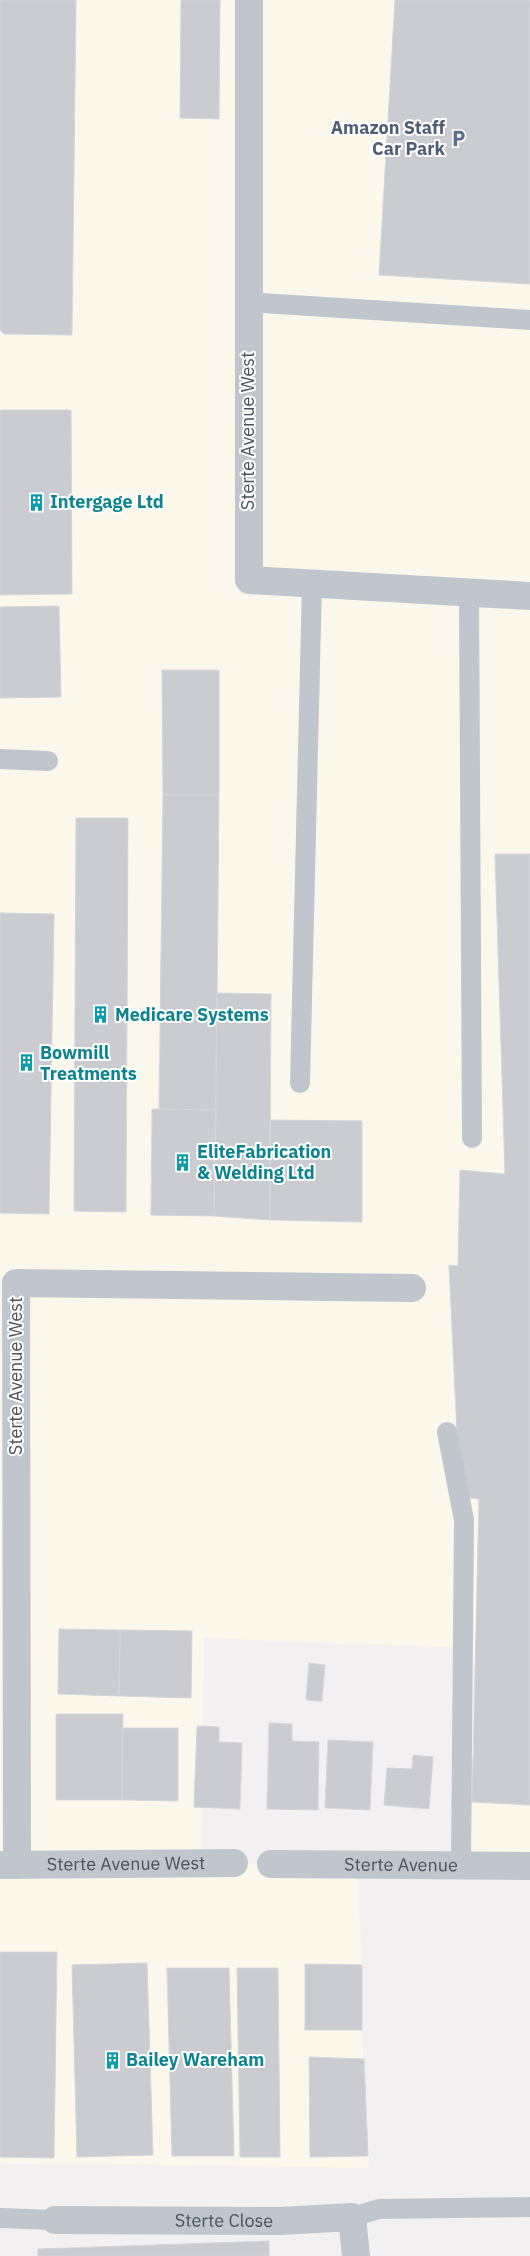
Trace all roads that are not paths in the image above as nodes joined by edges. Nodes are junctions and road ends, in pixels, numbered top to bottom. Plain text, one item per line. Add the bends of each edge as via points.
1 (248, 0) edge
2 (248, 302) junction
3 (530, 320) edge
4 (312, 583) junction
5 (470, 592) junction
6 (530, 596) edge
7 (0, 759) edge
8 (48, 761) dead end
9 (300, 1083) dead end
10 (472, 1138) dead end
11 (8, 1282) edge
12 (412, 1288) dead end
13 (447, 1432) dead end
14 (8, 1548) edge
15 (234, 1863) dead end
16 (271, 1864) dead end
17 (8, 1865) edge
18 (461, 1866) junction
19 (530, 1866) edge
20 (530, 2207) edge
21 (352, 2217) junction
22 (0, 2218) edge
23 (55, 2220) joint
24 (356, 2256) edge

1 - 2 street, Sterte Avenue West
2 - 3 lane
2 - 4 street, Sterte Avenue West via 249,580
4 - 5 street, Sterte Avenue West
4 - 9 lane
5 - 6 street, Sterte Avenue West
5 - 10 lane
7 - 8 lane
11 - 12 street, Sterte Avenue West
11 - 14 street, Sterte Avenue West
13 - 18 lane via 464,1520
14 - 17 street, Sterte Avenue West
15 - 17 street, Sterte Avenue West
16 - 18 street, Sterte Avenue
18 - 19 street, Sterte Avenue
20 - 21 lane via 379,2209
21 - 23 street, Sterte Close via 280,2221
21 - 24 street
22 - 23 lane

